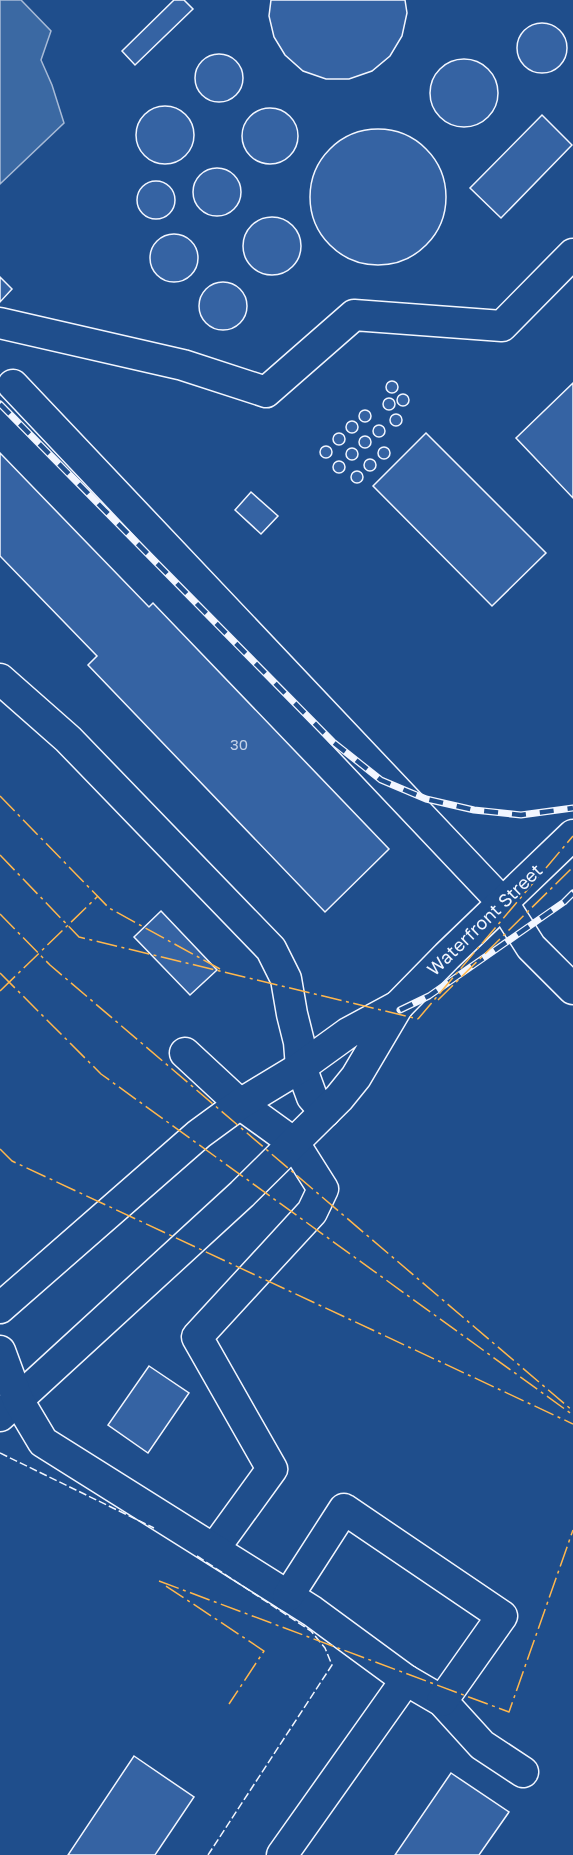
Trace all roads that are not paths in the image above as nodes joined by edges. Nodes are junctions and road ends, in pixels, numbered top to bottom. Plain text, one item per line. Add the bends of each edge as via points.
1 (573, 254) edge
2 (0, 323) edge
3 (13, 384) dead end
4 (0, 679) edge
5 (573, 835) edge
6 (503, 903) junction
7 (573, 989) edge
8 (398, 1006) junction
9 (185, 1053) dead end
10 (301, 1067) junction
11 (240, 1104) junction
12 (325, 1112) junction
13 (294, 1143) junction
14 (0, 1308) edge
15 (0, 1351) edge
16 (9, 1408) edge
17 (214, 1549) junction
18 (288, 1596) junction
19 (406, 1680) junction
20 (442, 1701) junction
21 (523, 1772) dead end
22 (282, 1855) edge

1 - 2 street via 502,326 354,315 266,392 183,365
3 - 6 street
4 - 10 street via 68,739 271,949 286,979
5 - 6 street, Waterfront Street
6 - 7 street via 531,947
6 - 8 street, Waterfront Street
8 - 10 street via 348,1033
8 - 12 street via 356,1077
9 - 11 street
10 - 11 street
10 - 12 street via 312,1097
11 - 13 street
11 - 14 street via 199,1134
12 - 13 street
13 - 16 street
13 - 17 street via 323,1190 312,1212 197,1337 272,1470
15 - 16 street
16 - 17 street via 43,1442
17 - 18 street
18 - 19 street
18 - 20 street via 344,1509 502,1616
19 - 20 street
19 - 22 street
20 - 21 street via 482,1745

